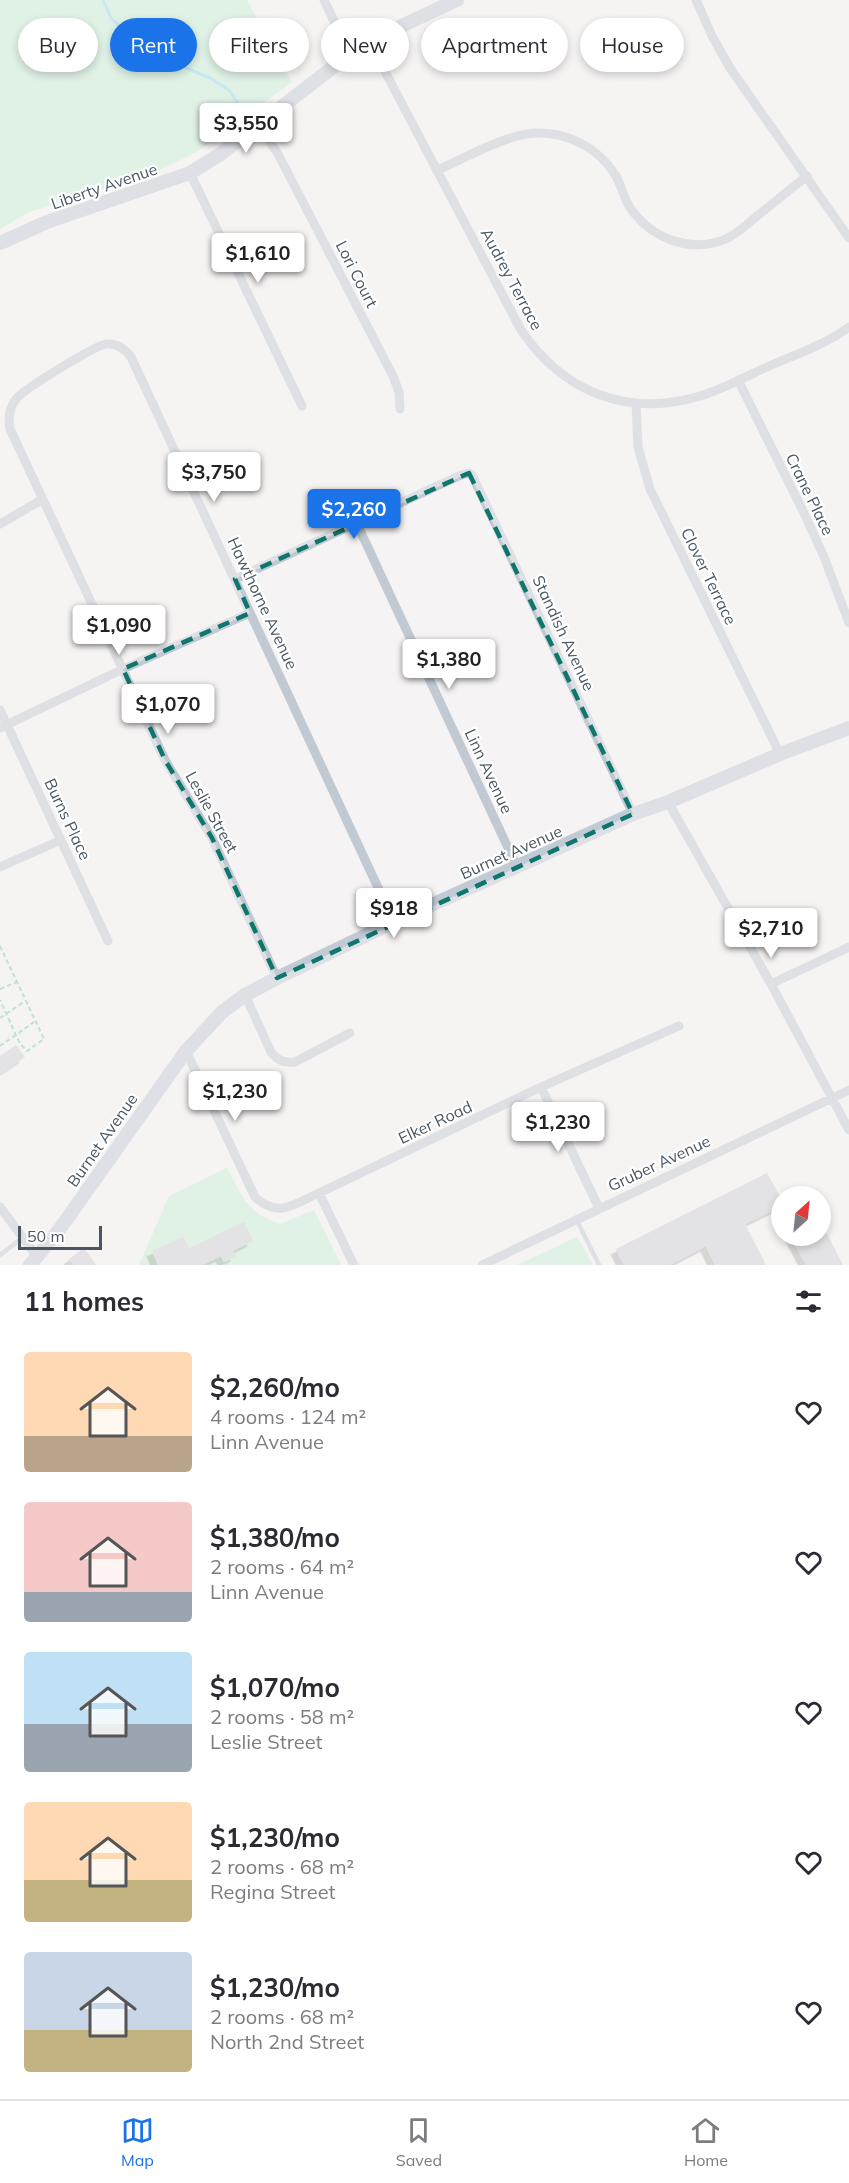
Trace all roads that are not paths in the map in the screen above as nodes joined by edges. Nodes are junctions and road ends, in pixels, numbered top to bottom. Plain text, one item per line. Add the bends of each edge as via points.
1 (324, 0) edge
2 (457, 0) edge
3 (696, 0) edge
4 (333, 18) edge
5 (409, 24) edge
6 (327, 72) edge
7 (386, 72) edge
8 (258, 125) junction
9 (438, 170) junction
10 (190, 173) junction
11 (807, 176) junction
12 (849, 238) edge
13 (0, 243) edge
14 (849, 327) edge
15 (738, 380) junction
16 (636, 404) junction
17 (302, 406) dead end
18 (400, 409) dead end
19 (43, 499) junction
20 (0, 524) edge
21 (357, 524) junction
22 (235, 579) junction
23 (250, 613) junction
24 (849, 623) edge
25 (123, 669) junction
26 (0, 710) edge
27 (3, 727) edge
28 (849, 728) edge
29 (780, 754) junction
30 (668, 802) junction
31 (633, 814) junction
32 (62, 840) junction
33 (0, 867) edge
34 (517, 867) junction
35 (394, 922) junction
36 (108, 941) dead end
37 (849, 947) edge
38 (277, 978) junction
39 (771, 984) junction
40 (245, 996) junction
41 (679, 1026) dead end
42 (350, 1033) dead end
43 (186, 1051) junction
44 (542, 1087) junction
45 (849, 1090) edge
46 (832, 1098) junction
47 (849, 1130) edge
48 (319, 1193) junction
49 (0, 1207) edge
50 (599, 1208) junction
51 (576, 1220) junction
52 (22, 1238) junction
53 (0, 1255) edge
54 (34, 1261) edge
55 (354, 1265) edge
56 (482, 1265) edge
57 (599, 1265) edge

1 - 4 street
2 - 5 street, Liberty Avenue
3 - 11 street via 730,68
6 - 8 street, Liberty Avenue
7 - 9 street, Audrey Terrace
8 - 10 street, Liberty Avenue
8 - 18 street, Lori Court via 278,154 393,376
9 - 11 street via 518,136 563,136 601,158 645,226 673,241 697,244 737,233
9 - 16 street, Audrey Terrace via 535,350 579,386
10 - 13 street, Liberty Avenue via 47,222
10 - 17 street
11 - 12 street
14 - 15 street, Audrey Terrace
15 - 16 street, Audrey Terrace via 683,400
15 - 24 street, Crane Place via 804,513
16 - 29 street, Clover Terrace via 638,447 650,489
19 - 20 street
19 - 22 street, Hawthorne Avenue via 10,429 10,409 25,391 100,345 120,347 131,357
19 - 25 street, Leslie Street
21 - 22 street
21 - 31 street, Standish Avenue via 461,475 472,475
21 - 34 street, Linn Avenue
22 - 23 street, Hawthorne Avenue
23 - 25 street
23 - 35 street, Hawthorne Avenue
25 - 27 street
25 - 38 street, Leslie Street via 165,760 212,838
26 - 27 street, Burns Place
27 - 32 street, Burns Place
28 - 29 street, Burnet Avenue
29 - 30 street, Burnet Avenue
30 - 31 street, Burnet Avenue
30 - 39 street
31 - 34 street, Burnet Avenue
32 - 33 street
32 - 36 street, Burns Place
34 - 35 street, Burnet Avenue
35 - 38 street, Burnet Avenue
37 - 39 street
38 - 40 street, Burnet Avenue
39 - 46 street
40 - 42 street via 271,1052 286,1063
40 - 43 street, Burnet Avenue via 222,1012
41 - 44 street, Elker Road
43 - 48 street, Elker Road via 255,1197 268,1208 285,1209
43 - 54 street, Burnet Avenue
44 - 48 street, Elker Road
44 - 50 street
45 - 46 street, Gruber Avenue
46 - 47 street
46 - 50 street, Gruber Avenue
48 - 55 street
49 - 52 street
50 - 51 street, Gruber Avenue
51 - 56 street, Gruber Avenue
51 - 57 lane
52 - 53 lane
52 - 54 street

